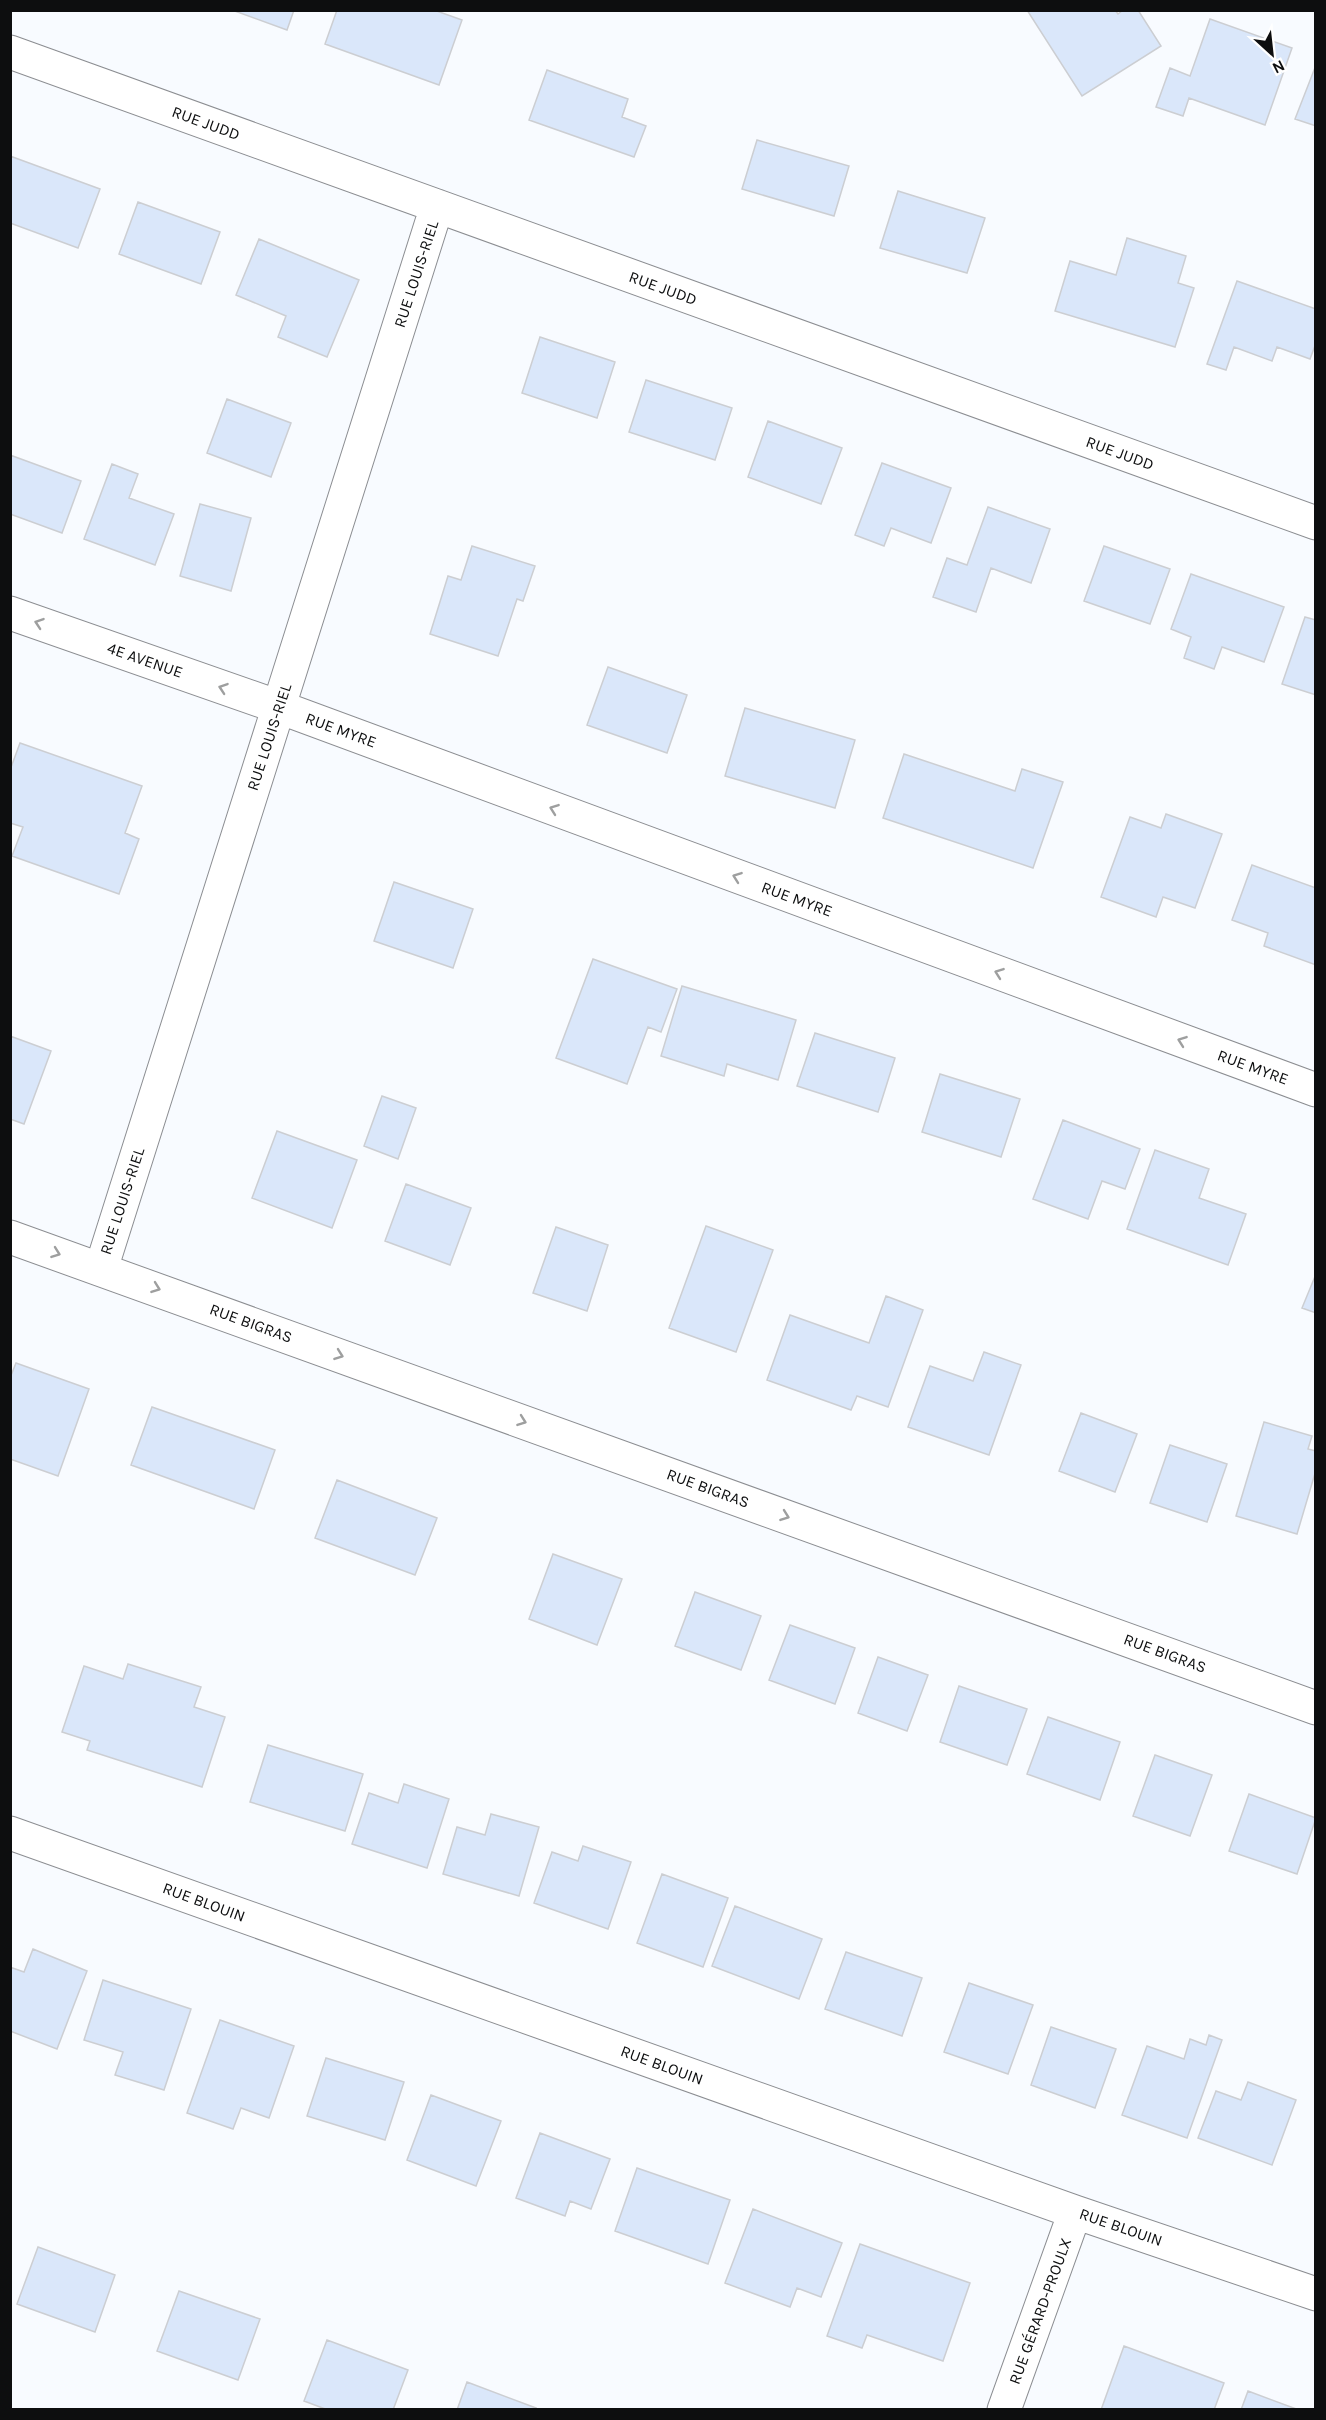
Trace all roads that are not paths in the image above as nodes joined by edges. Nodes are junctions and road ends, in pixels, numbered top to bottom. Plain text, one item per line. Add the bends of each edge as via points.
1 (10, 52) edge
2 (437, 206) junction
3 (1316, 523) edge
4 (10, 613) edge
5 (279, 707) junction
6 (1316, 1090) edge
7 (10, 1237) edge
8 (100, 1269) junction
9 (1316, 1708) edge
10 (10, 1833) edge
11 (1075, 2212) junction
12 (1316, 2294) edge
13 (1004, 2409) edge

1 - 2 street, RUE JUDD
2 - 3 street, RUE JUDD
2 - 5 street, RUE LOUIS-RIEL
5 -> 4 street, 4E AVENUE
6 -> 5 street, RUE MYRE
5 - 8 street, RUE LOUIS-RIEL
7 -> 8 street, RUE BIGRAS
8 -> 9 street, RUE BIGRAS
10 - 11 street, RUE BLOUIN
11 - 12 street, RUE BLOUIN
11 - 13 street, RUE GÉRARD-PROULX

